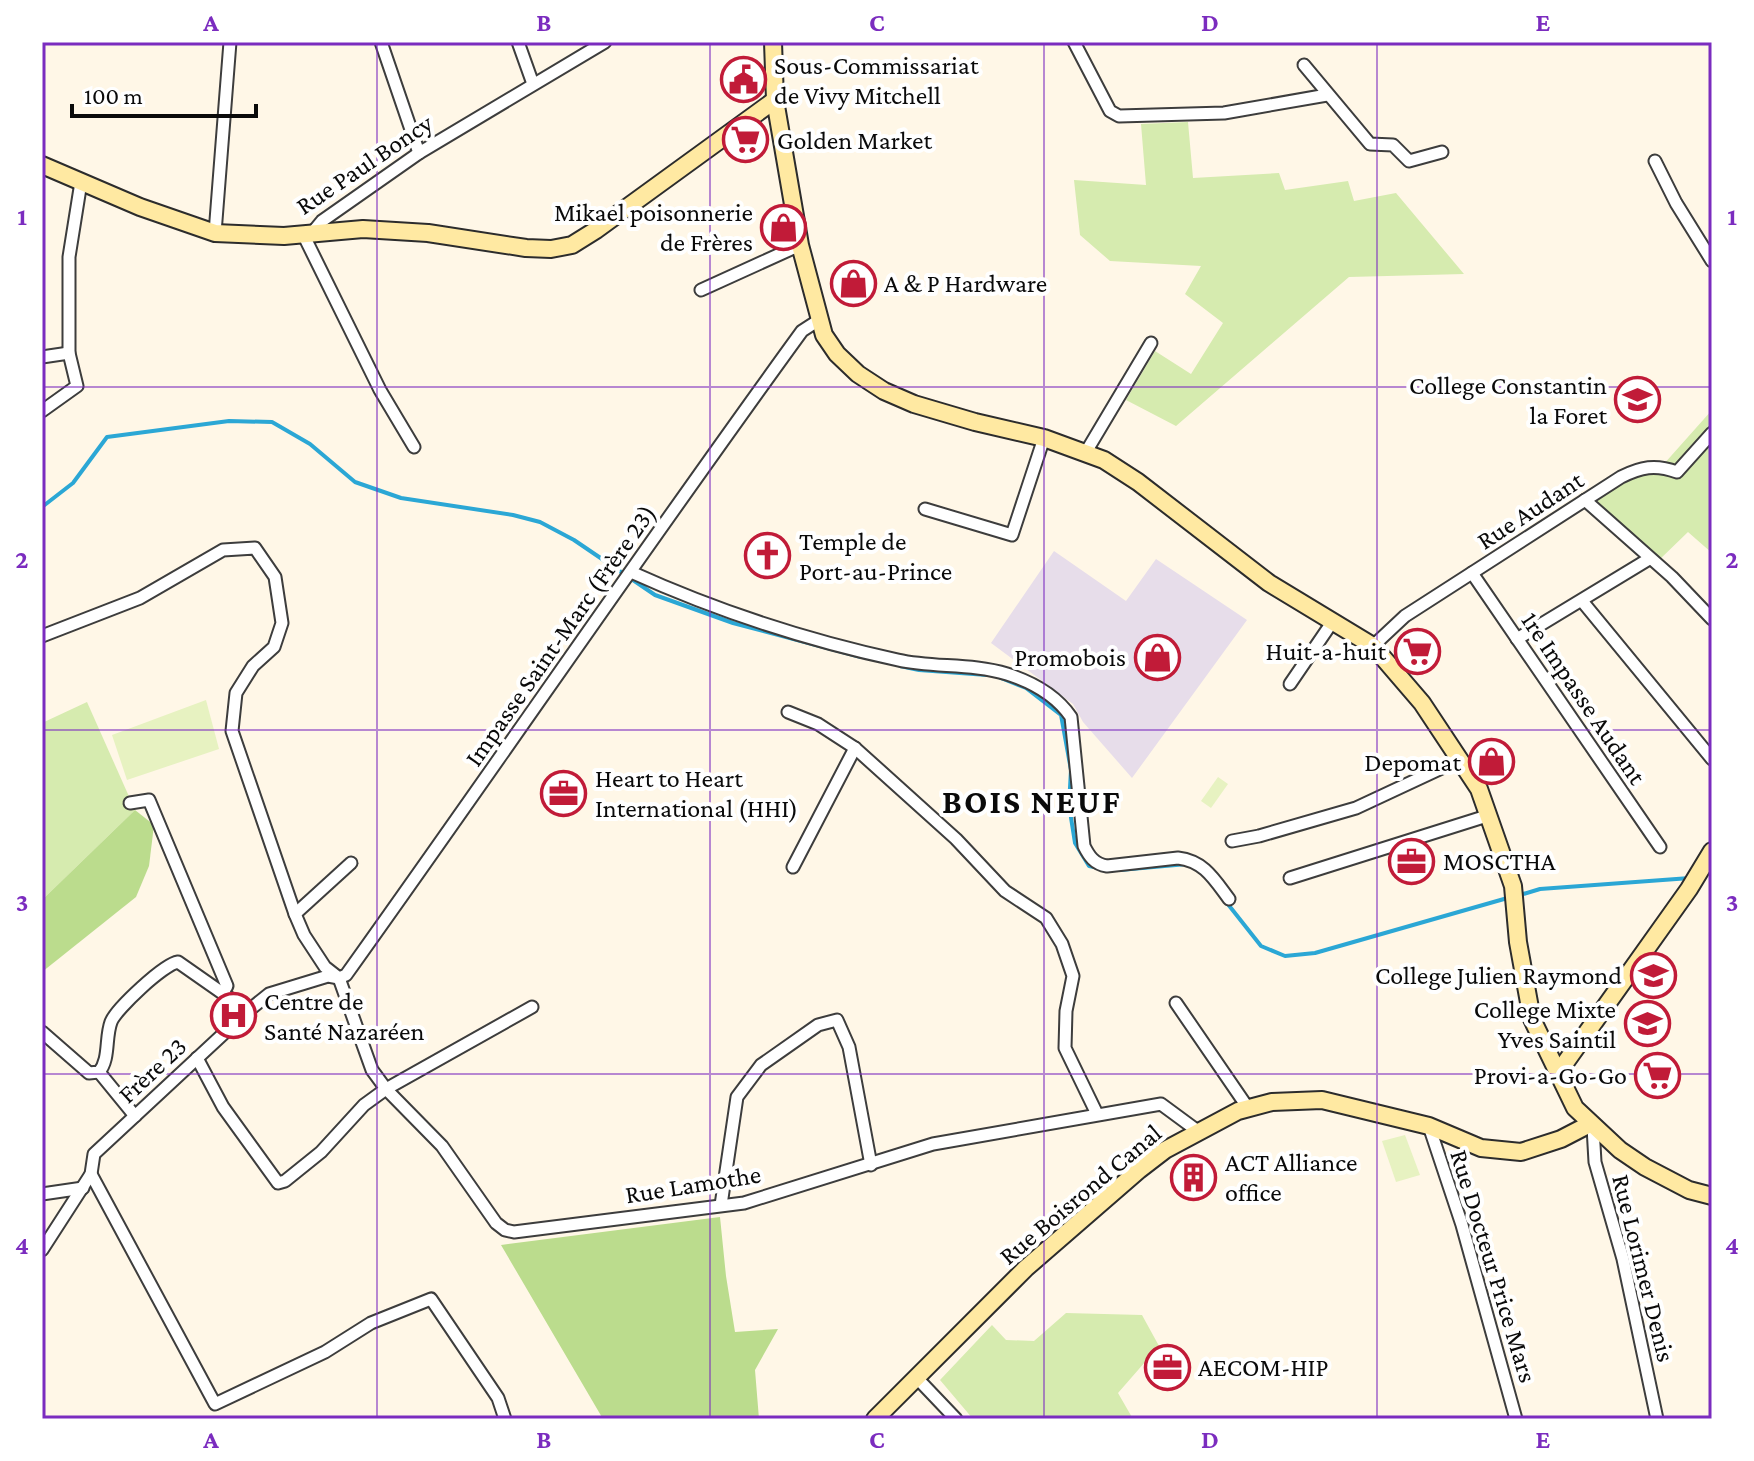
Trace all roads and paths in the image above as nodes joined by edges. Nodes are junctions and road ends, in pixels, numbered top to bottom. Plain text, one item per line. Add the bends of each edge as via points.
1 (230, 42) edge
2 (381, 42) edge
3 (518, 42) edge
4 (605, 42) edge
5 (773, 42) edge
6 (1074, 42) edge
7 (1304, 65) dead end
8 (533, 84) junction
9 (1327, 95) junction
10 (775, 100) junction
11 (1442, 152) dead end
12 (419, 153) junction
13 (1655, 161) dead end
14 (42, 165) edge
15 (81, 182) junction
16 (215, 233) junction
17 (307, 234) junction
18 (800, 245) junction
19 (1712, 261) edge
20 (701, 290) dead end
21 (819, 320) junction
22 (1151, 343) dead end
23 (69, 353) junction
24 (42, 357) edge
25 (42, 411) edge
26 (1712, 433) edge
27 (1044, 438) junction
28 (414, 447) dead end
29 (1086, 452) junction
30 (1585, 500) junction
31 (925, 509) dead end
32 (1649, 559) junction
33 (631, 572) junction
34 (1472, 573) junction
35 (1582, 601) junction
36 (1712, 619) edge
37 (1333, 621) junction
38 (42, 636) edge
39 (1517, 639) junction
40 (1373, 646) junction
41 (1290, 684) dead end
42 (788, 712) dead end
43 (855, 748) junction
44 (1461, 759) junction
45 (1712, 759) edge
46 (130, 803) dead end
47 (1490, 815) junction
48 (1232, 841) dead end
49 (1660, 847) dead end
50 (1708, 858) edge
51 (351, 863) dead end
52 (793, 867) dead end
53 (1290, 878) dead end
54 (1229, 899) dead end
55 (295, 914) junction
56 (339, 978) junction
57 (223, 992) junction
58 (1176, 1003) dead end
59 (532, 1007) dead end
60 (248, 1011) junction
61 (42, 1032) edge
62 (197, 1058) junction
63 (99, 1072) junction
64 (1558, 1073) junction
65 (386, 1089) junction
66 (1248, 1108) junction
67 (1097, 1114) junction
68 (135, 1116) junction
69 (1591, 1125) junction
70 (1429, 1126) junction
71 (1199, 1132) junction
72 (871, 1165) junction
73 (91, 1174) junction
74 (83, 1188) junction
75 (42, 1194) edge
76 (1712, 1196) edge
77 (721, 1205) junction
78 (42, 1250) edge
79 (916, 1377) junction
80 (505, 1419) edge
81 (875, 1419) edge
82 (956, 1419) edge
83 (1516, 1419) edge
84 (1657, 1419) edge

1 - 16 street
2 - 12 street
3 - 8 street
4 - 8 street, Rue Paul Boncy
5 - 10 street
6 - 9 street via 1110,111 1119,116 1224,113
7 - 9 street
8 - 12 street, Rue Paul Boncy
9 - 11 street via 1370,144 1393,145 1409,161
10 - 17 street via 572,245 526,248 363,229
10 - 18 street
12 - 17 street, Rue Paul Boncy
13 - 19 street
14 - 15 street, Rue Paul Boncy
15 - 16 street, Rue Paul Boncy
15 - 23 street via 69,257
16 - 17 street, Rue Paul Boncy
17 - 28 street via 380,390
18 - 20 street
18 - 21 street
21 - 27 street via 837,354 884,391 975,422
21 - 33 street, Impasse Saint-Marc (Frère 23) via 802,331
22 - 29 street
23 - 24 street
23 - 25 street via 77,386
26 - 30 street, Rue Audant via 1677,472 1641,467
27 - 29 street
27 - 31 street via 1012,535
29 - 37 street via 1120,469 1269,583
30 - 32 street
30 - 34 street, Rue Audant
32 - 35 street
32 - 36 street
33 - 54 street via 796,634 900,661 1005,674 1047,692 1071,717 1088,854 1107,866 1190,859 1206,869
33 - 56 street, Impasse Saint-Marc (Frère 23)
34 - 39 street, 1re Impasse Audant
34 - 40 street, Rue Audant via 1405,616
35 - 39 street
35 - 45 street
37 - 40 street
37 - 41 street
38 - 55 street via 140,598 223,550 255,548 275,577 282,623 274,647 253,666 236,693 232,731
39 - 49 street, 1re Impasse Audant
40 - 44 street
42 - 43 street
43 - 52 street
43 - 67 street via 1005,891 1046,918 1073,976 1065,1048
44 - 47 street
44 - 48 street via 1356,808
46 - 57 street via 149,800 227,986
47 - 53 street
47 - 64 street via 1513,886 1532,1019
50 - 64 street
51 - 55 street
55 - 56 street via 325,967
56 - 60 street, Frère 23 via 328,976 269,994
56 - 65 street, Rue Lamothe via 372,1070
57 - 60 street
57 - 63 street via 172,963 111,1021
58 - 66 street
59 - 65 street
60 - 62 street, Frère 23
61 - 63 street via 89,1073
62 - 65 street via 223,1107 278,1183 321,1152
62 - 68 street, Frère 23
63 - 68 street
64 - 69 street via 1575,1108
65 - 77 street, Rue Lamothe via 442,1146 505,1230
66 - 70 street, Rue Boisrond Canal via 1322,1100
66 - 71 street, Rue Boisrond Canal
67 - 71 street, Rue Lamothe via 1161,1104
67 - 72 street, Rue Lamothe via 933,1144
68 - 73 street, Frère 23 via 94,1154
69 - 70 street, Rue Boisrond Canal via 1521,1152 1481,1148
69 - 76 street via 1645,1167
69 - 84 street, Rue Lorimer Denis via 1595,1162 1623,1259
70 - 83 street, Rue Docteur Price Mars
71 - 79 street, Rue Boisrond Canal via 1139,1170 1026,1268
72 - 77 street, Rue Lamothe
72 - 77 street via 849,1047 837,1020 818,1025 761,1065 737,1097
73 - 74 street, Frère 23
73 - 80 street via 215,1404 325,1352 371,1323 431,1299 498,1398
74 - 75 street
74 - 78 street, Frère 23
79 - 81 street, Rue Boisrond Canal
79 - 82 street

